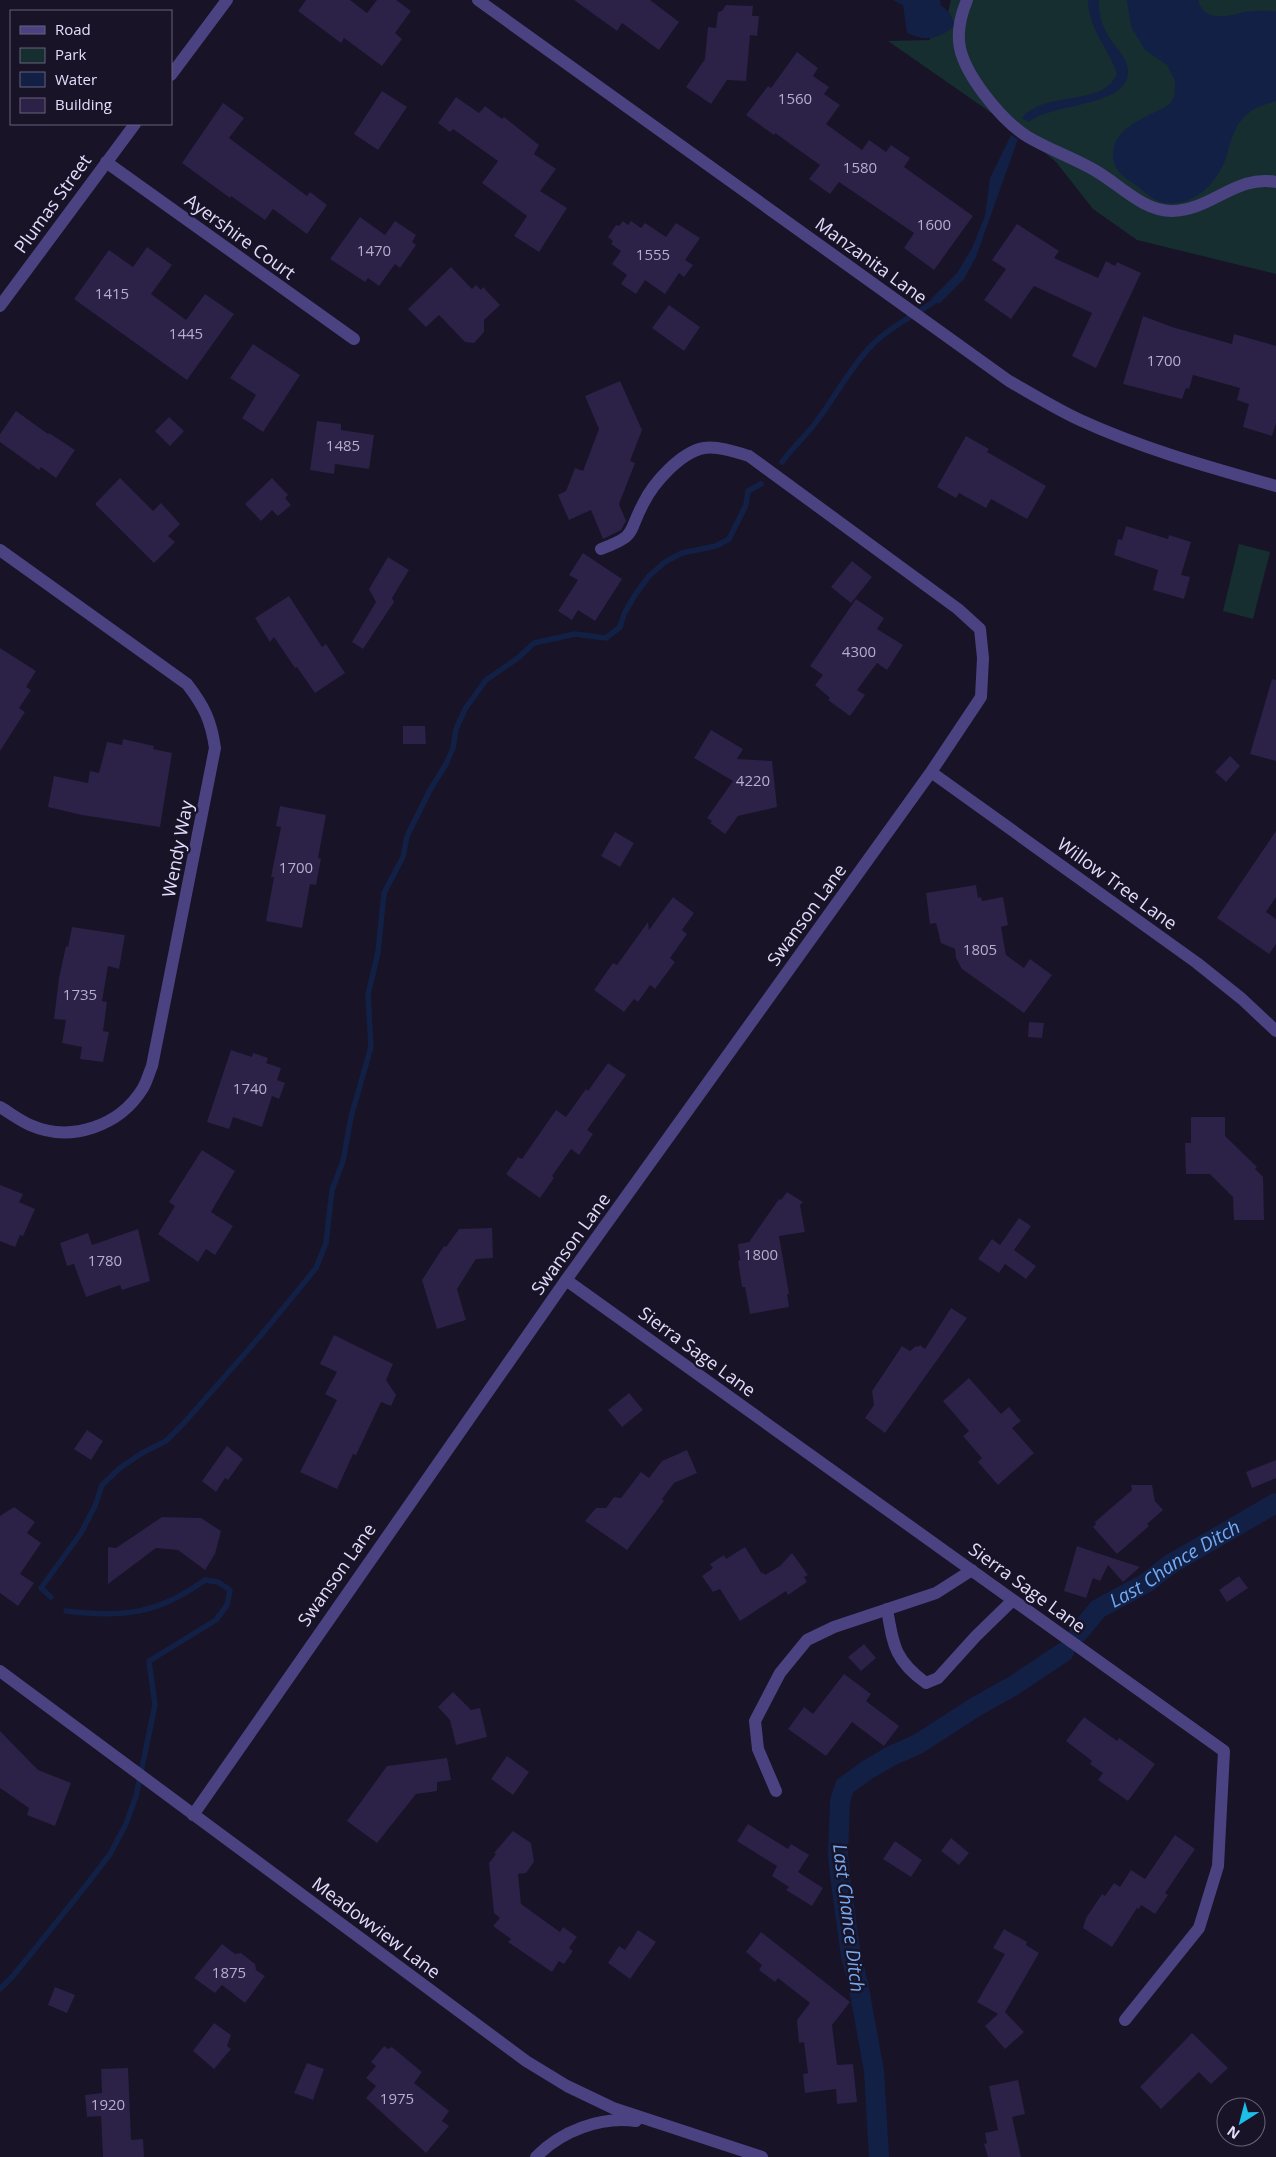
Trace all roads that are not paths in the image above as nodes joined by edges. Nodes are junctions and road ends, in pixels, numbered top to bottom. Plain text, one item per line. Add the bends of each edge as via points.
1 (227, 0) edge
2 (478, 0) edge
3 (967, 0) edge
4 (172, 74) edge
5 (134, 125) edge
6 (106, 162) junction
7 (1276, 182) edge
8 (0, 306) edge
9 (354, 339) dead end
10 (1276, 486) edge
11 (601, 549) dead end
12 (0, 550) edge
13 (931, 772) junction
14 (1276, 1031) edge
15 (0, 1107) edge
16 (566, 1280) junction
17 (972, 1570) junction
18 (1013, 1600) junction
19 (887, 1609) junction
20 (0, 1671) edge
21 (776, 1791) dead end
22 (193, 1814) junction
23 (1124, 2020) dead end
24 (660, 2125) junction
25 (536, 2157) edge
26 (762, 2157) edge

1 - 4 street
2 - 10 street, Manzanita Lane via 1009,381 1078,419 1149,448
3 - 7 street via 959,42 968,69 1016,130 1080,162 1158,209 1187,209 1240,185 1264,180
5 - 6 street, Plumas Street
6 - 8 street, Plumas Street
6 - 9 street, Ayershire Court
11 - 13 street, Swanson Lane via 621,542 631,533 643,503 662,477 685,455 704,448 749,456 958,608 980,629 983,658 981,697
12 - 15 street, Wendy Way via 187,684 210,719 216,748 152,1066 144,1087 130,1106 113,1119 73,1132 29,1125
13 - 14 street, Willow Tree Lane via 1197,963
13 - 16 street, Swanson Lane
16 - 17 street, Sierra Sage Lane
16 - 22 street, Swanson Lane
17 - 18 street, Sierra Sage Lane
17 - 19 street via 936,1593
18 - 19 street via 938,1678 926,1683 912,1673 893,1646
18 - 23 street, Sierra Sage Lane via 1224,1751 1218,1866 1199,1928
19 - 21 street via 834,1627 808,1640 780,1673 755,1721 758,1749
20 - 22 street, Meadowview Lane
22 - 24 street, Meadowview Lane via 526,2061 613,2108
24 - 25 street via 628,2120 587,2126 564,2136
24 - 26 street, Meadowview Lane

